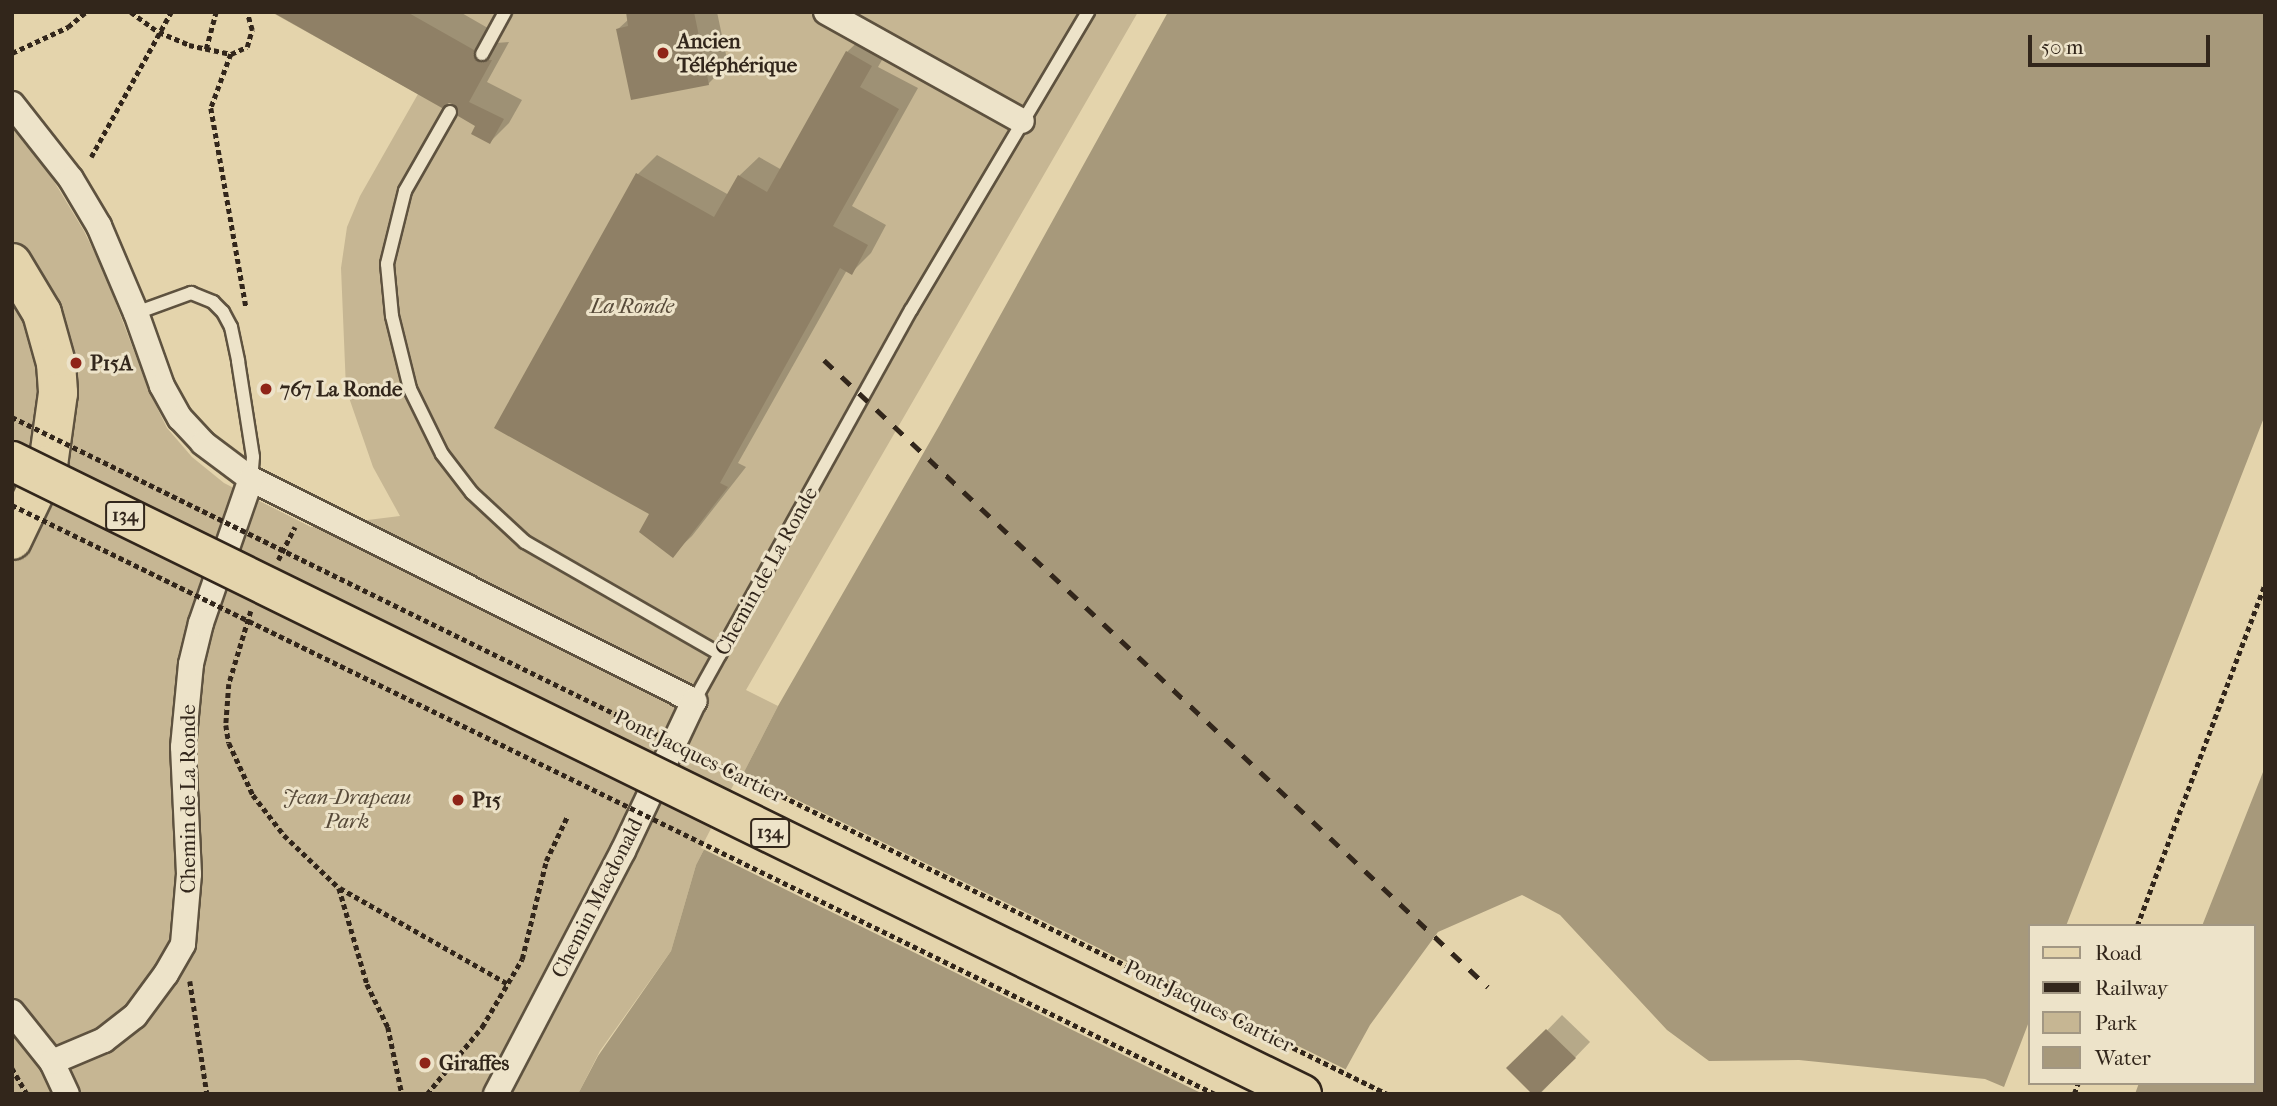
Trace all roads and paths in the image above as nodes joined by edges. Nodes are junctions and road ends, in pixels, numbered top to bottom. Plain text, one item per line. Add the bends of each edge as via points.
1 (86, 12) edge
2 (131, 12) edge
3 (171, 12) edge
4 (216, 12) edge
5 (247, 12) edge
6 (505, 12) edge
7 (826, 12) edge
8 (1088, 12) edge
9 (159, 32) junction
10 (206, 48) junction
11 (12, 53) edge
12 (231, 54) junction
13 (482, 54) dead end
14 (12, 104) edge
15 (450, 112) dead end
16 (1022, 121) junction
17 (90, 157) dead end
18 (12, 263) edge
19 (246, 307) dead end
20 (136, 313) junction
21 (12, 417) edge
22 (12, 461) edge
23 (251, 480) junction
24 (12, 505) edge
25 (298, 520) dead end
26 (12, 540) edge
27 (275, 566) dead end
28 (2265, 583) edge
29 (252, 609) dead end
30 (720, 654) junction
31 (694, 701) junction
32 (567, 817) dead end
33 (339, 888) junction
34 (2138, 924) edge
35 (183, 944) junction
36 (508, 984) junction
37 (12, 1012) edge
38 (52, 1062) junction
39 (12, 1068) edge
40 (27, 1094) edge
41 (67, 1094) edge
42 (207, 1094) edge
43 (402, 1094) edge
44 (427, 1094) edge
45 (496, 1094) edge
46 (1215, 1094) edge
47 (1302, 1094) edge
48 (1387, 1094) edge

1 - 11 path via 68,27
2 - 9 path
3 - 9 path
4 - 10 path
5 - 12 path via 252,30 247,47
6 - 13 lane
7 - 16 street
8 - 16 lane, Chemin de La Ronde
9 - 10 path
9 - 17 path
10 - 12 path
12 - 19 path via 211,108
14 - 20 street via 71,179 92,214
15 - 30 lane via 405,191 387,264 392,316 410,389 420,410 442,454 472,493 525,542
16 - 30 lane, Chemin de La Ronde
18 - 26 main road via 41,313 56,363 58,393 48,464
20 - 23 street via 162,386 180,418 203,443
20 - 23 lane, Chemin de La Ronde via 191,293 223,312 238,361 253,457
21 - 48 path, Pont Jacques-Cartier, bridge
22 - 47 main road, Pont Jacques-Cartier / 134, bridge
23 - 31 street
23 - 35 street, Chemin de La Ronde via 191,664 183,747 189,874
24 - 46 path, bridge
25 - 27 path
28 - 34 path
29 - 33 path via 229,684 229,743 253,795 284,835
30 - 31 lane, Chemin de La Ronde
31 - 45 street, Chemin Macdonald via 623,851
32 - 36 path via 546,861 531,932
33 - 36 path
33 - 43 path via 367,984 392,1038
35 - 38 street, Chemin de La Ronde via 135,1016 104,1040
35 - 42 path
36 - 44 path via 482,1027
37 - 38 street
38 - 41 street
39 - 40 path

